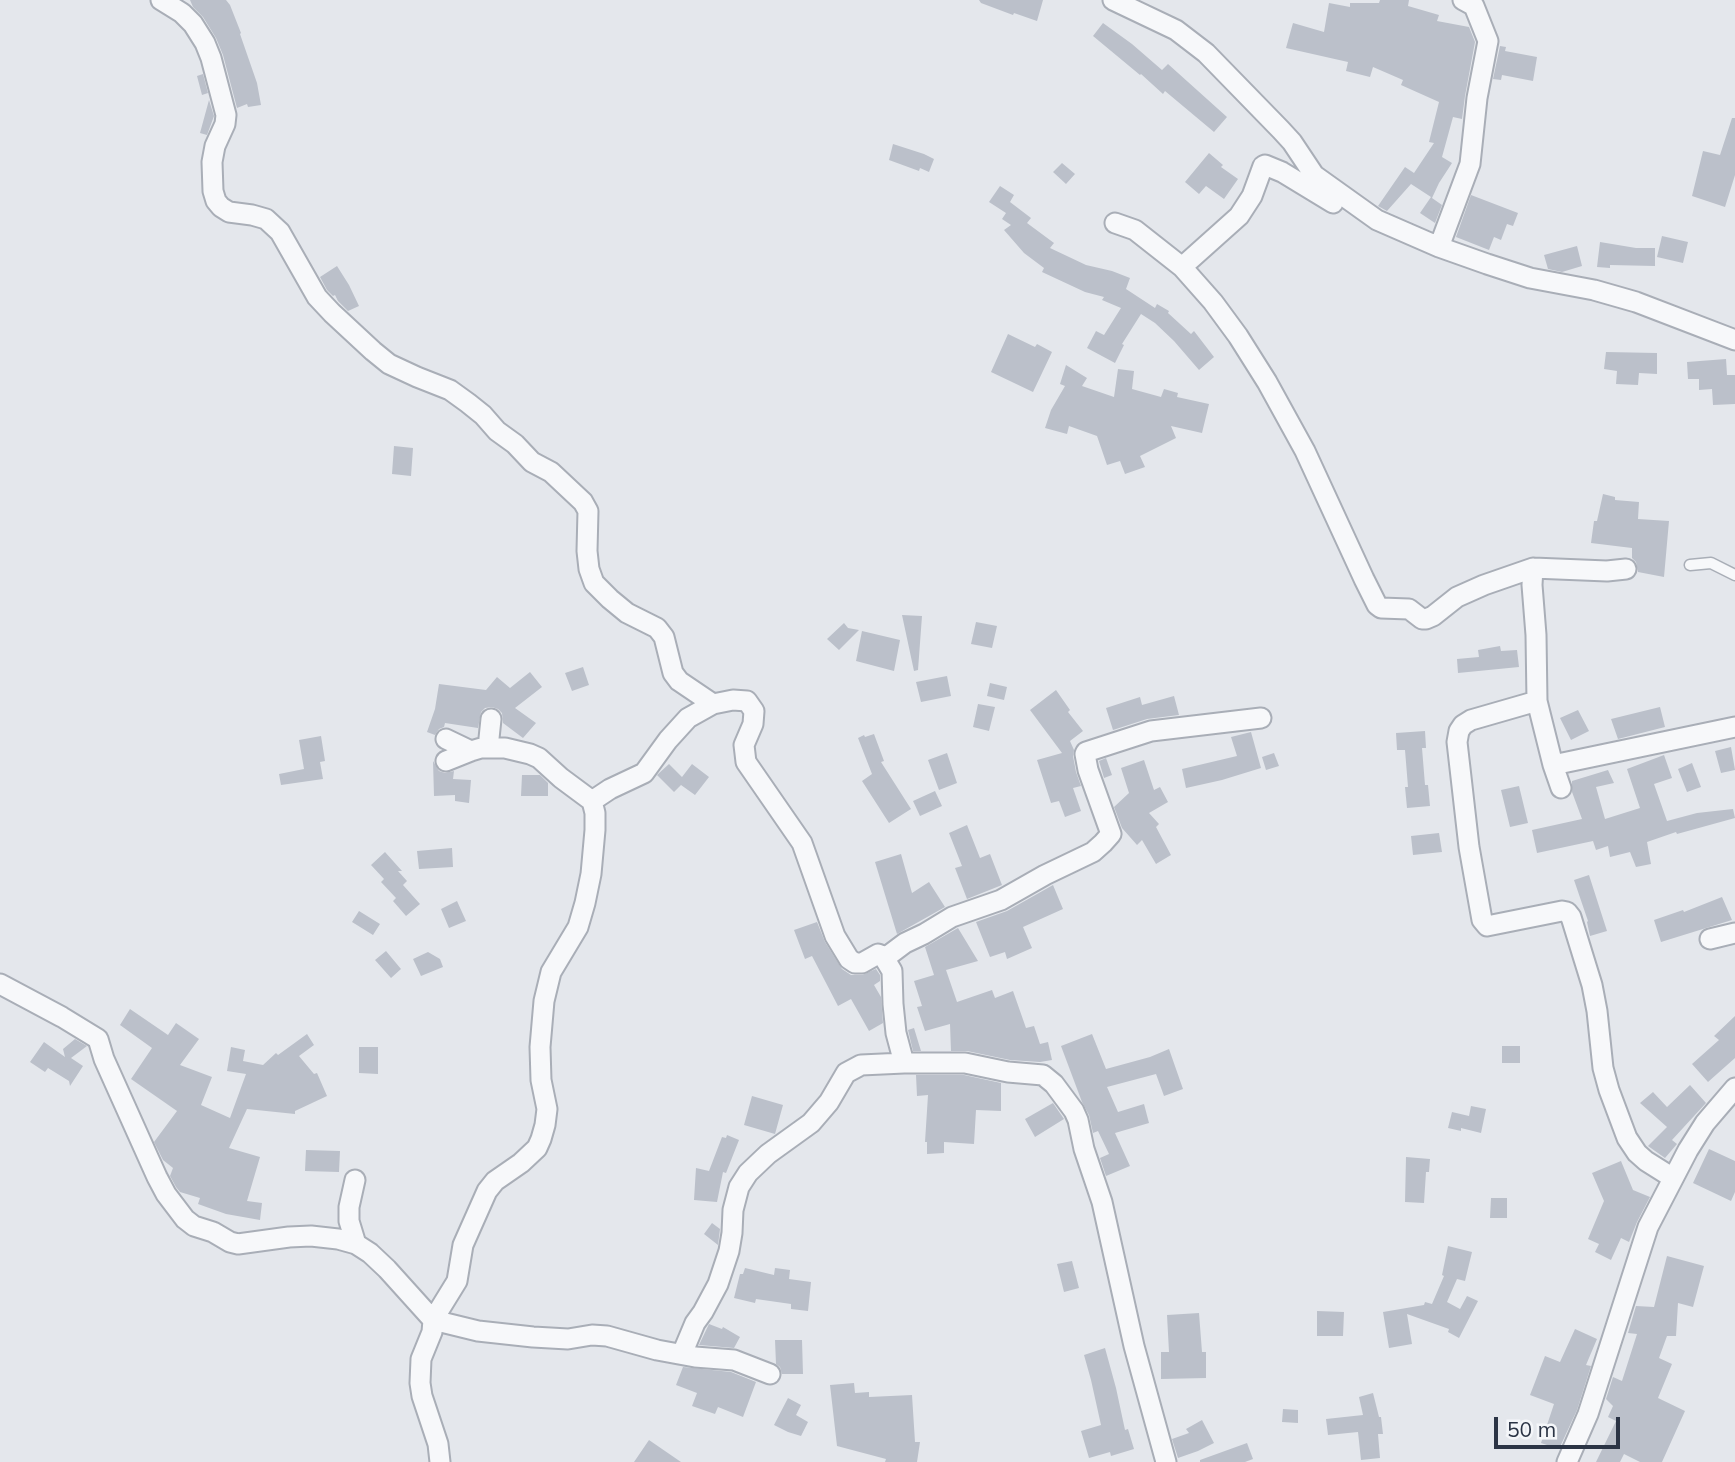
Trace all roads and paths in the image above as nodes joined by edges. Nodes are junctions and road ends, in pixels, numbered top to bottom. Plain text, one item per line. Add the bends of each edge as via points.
1 (161, 0) edge
2 (1113, 0) edge
3 (1463, 0) edge
4 (1361, 209) junction
5 (1115, 223) dead end
6 (1439, 247) junction
7 (1182, 267) junction
8 (1735, 340) edge
9 (1690, 565) dead end
10 (1533, 568) junction
11 (1626, 569) dead end
12 (1735, 575) edge
13 (1537, 701) junction
14 (713, 704) junction
15 (1261, 718) dead end
16 (491, 719) dead end
17 (1735, 727) edge
18 (446, 739) dead end
19 (479, 749) junction
20 (446, 761) dead end
21 (1553, 765) junction
22 (1561, 788) dead end
23 (586, 796) junction
24 (1735, 933) edge
25 (1710, 939) dead end
26 (883, 956) junction
27 (0, 984) edge
28 (904, 1063) junction
29 (1735, 1087) edge
30 (1673, 1178) junction
31 (355, 1180) dead end
32 (356, 1244) junction
33 (433, 1320) junction
34 (682, 1354) junction
35 (770, 1374) dead end
36 (440, 1462) edge
37 (1166, 1462) edge
38 (1567, 1462) edge

1 - 14 street via 193,24 211,58 226,115 212,162 216,201 229,212 266,219 280,232 317,297 347,328 389,363 468,403 583,502 588,512 589,569 594,583 627,613 657,628 678,681
2 - 4 street via 1175,30 1206,53 1281,130 1314,175
3 - 6 street via 1474,6 1488,41 1470,164
4 - 6 street
4 - 7 street via 1350,212 1265,165 1239,216
5 - 7 street via 1135,230
6 - 8 street via 1530,278 1636,302
7 - 10 street via 1238,335 1267,382 1305,451 1377,605 1409,609 1426,619 1457,597
9 - 12 lane via 1711,563
10 - 11 street
10 - 13 street
13 - 21 street
13 - 30 street via 1471,720 1459,731 1469,847 1482,920 1488,926 1562,911 1571,917 1592,985 1602,1068 1627,1139 1646,1161
14 - 23 street via 688,718 644,773
14 - 26 street via 747,701 754,711 754,724 744,745 746,762 802,843 835,936 855,964
15 - 26 street via 1152,731 1086,752 1111,834 1103,843 1001,900 952,916
16 - 19 street
17 - 21 street
18 - 19 street
19 - 20 street
19 - 23 street via 505,748 530,754
21 - 22 street
23 - 33 street via 595,813 591,874 578,927 551,972 544,1001 540,1047 547,1109 541,1139 537,1148 487,1191 463,1245 457,1281
24 - 25 street
26 - 28 street via 892,971 896,1033
27 - 32 street via 98,1039 166,1195 194,1226 237,1244 310,1236
28 - 34 street via 861,1065 846,1073 811,1123 748,1173 739,1187 729,1251 718,1284
28 - 37 street via 965,1063 1043,1075 1074,1111 1102,1202
29 - 30 street via 1705,1122
30 - 38 street via 1648,1227 1588,1414
31 - 32 street via 349,1221
32 - 33 street via 387,1269
33 - 34 street via 533,1338 607,1336
33 - 36 street via 421,1359 420,1383
34 - 35 street via 734,1360

